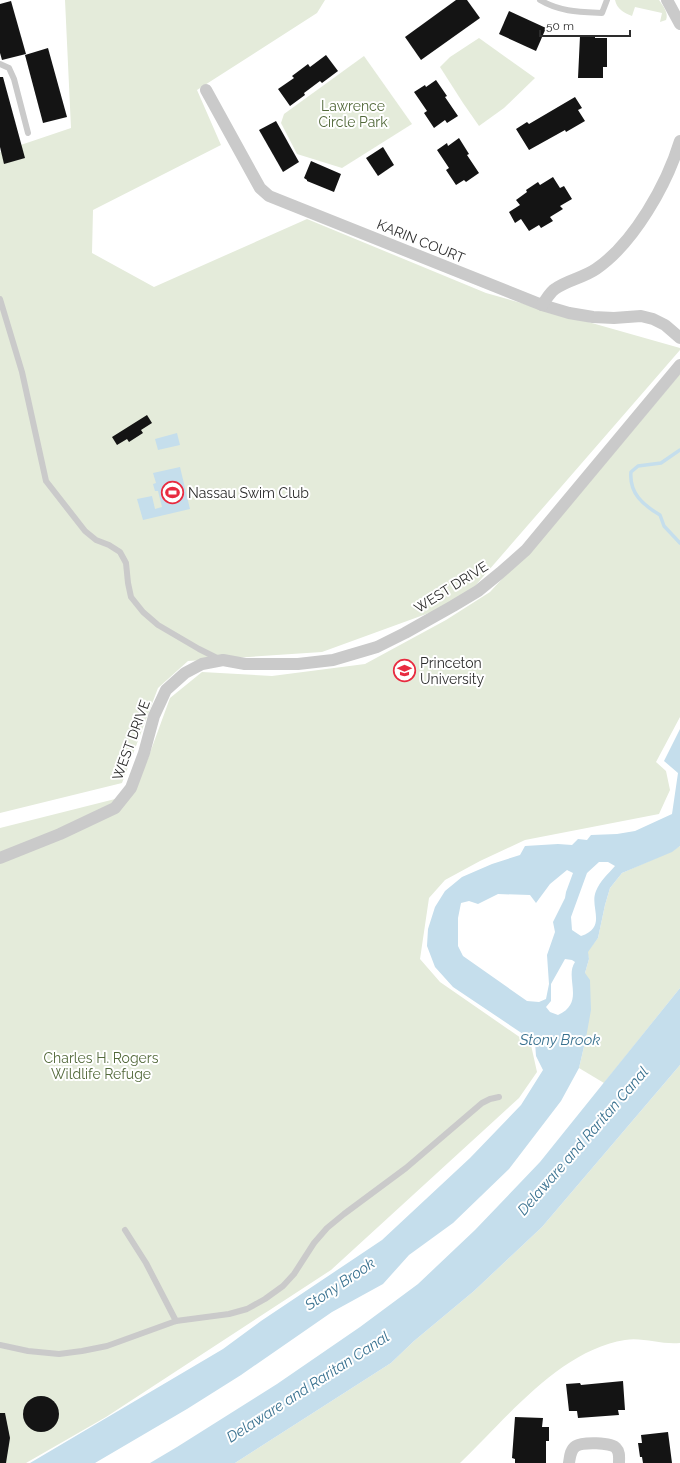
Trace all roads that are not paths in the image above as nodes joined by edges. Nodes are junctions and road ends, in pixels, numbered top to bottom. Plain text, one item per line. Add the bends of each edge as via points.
1 (540, 0) edge
2 (607, 0) edge
3 (667, 0) edge
4 (680, 24) edge
5 (0, 64) edge
6 (206, 90) dead end
7 (28, 133) dead end
8 (680, 141) edge
9 (0, 299) edge
10 (542, 305) junction
11 (680, 338) edge
12 (680, 365) edge
13 (222, 660) junction
14 (0, 858) edge
15 (500, 1097) dead end
16 (125, 1230) dead end
17 (176, 1321) junction
18 (0, 1345) edge
19 (569, 1463) edge
20 (619, 1463) edge

1 - 2 lane via 569,11 602,13
3 - 4 street
5 - 7 lane via 9,68 14,79
6 - 10 street, KARIN COURT via 260,188 269,196
8 - 10 street via 656,197 626,241 595,270 554,289
9 - 13 lane, WEST DRIVE via 22,372 46,481 85,531 96,540 120,552 126,563 132,597 143,612 158,625
10 - 11 street, KARIN COURT via 593,317 641,316 665,325
12 - 13 street, WEST DRIVE via 526,550 472,594 377,647 333,660 298,664 245,664
13 - 14 street, WEST DRIVE via 202,664 190,670 166,690 154,716 131,788 115,808
15 - 17 lane via 482,1103 406,1168 327,1228 294,1274 265,1299 247,1309 229,1314
16 - 17 lane via 146,1263
17 - 18 lane via 114,1344 82,1351 59,1354
19 - 20 street via 571,1451 575,1446 611,1444 619,1452

